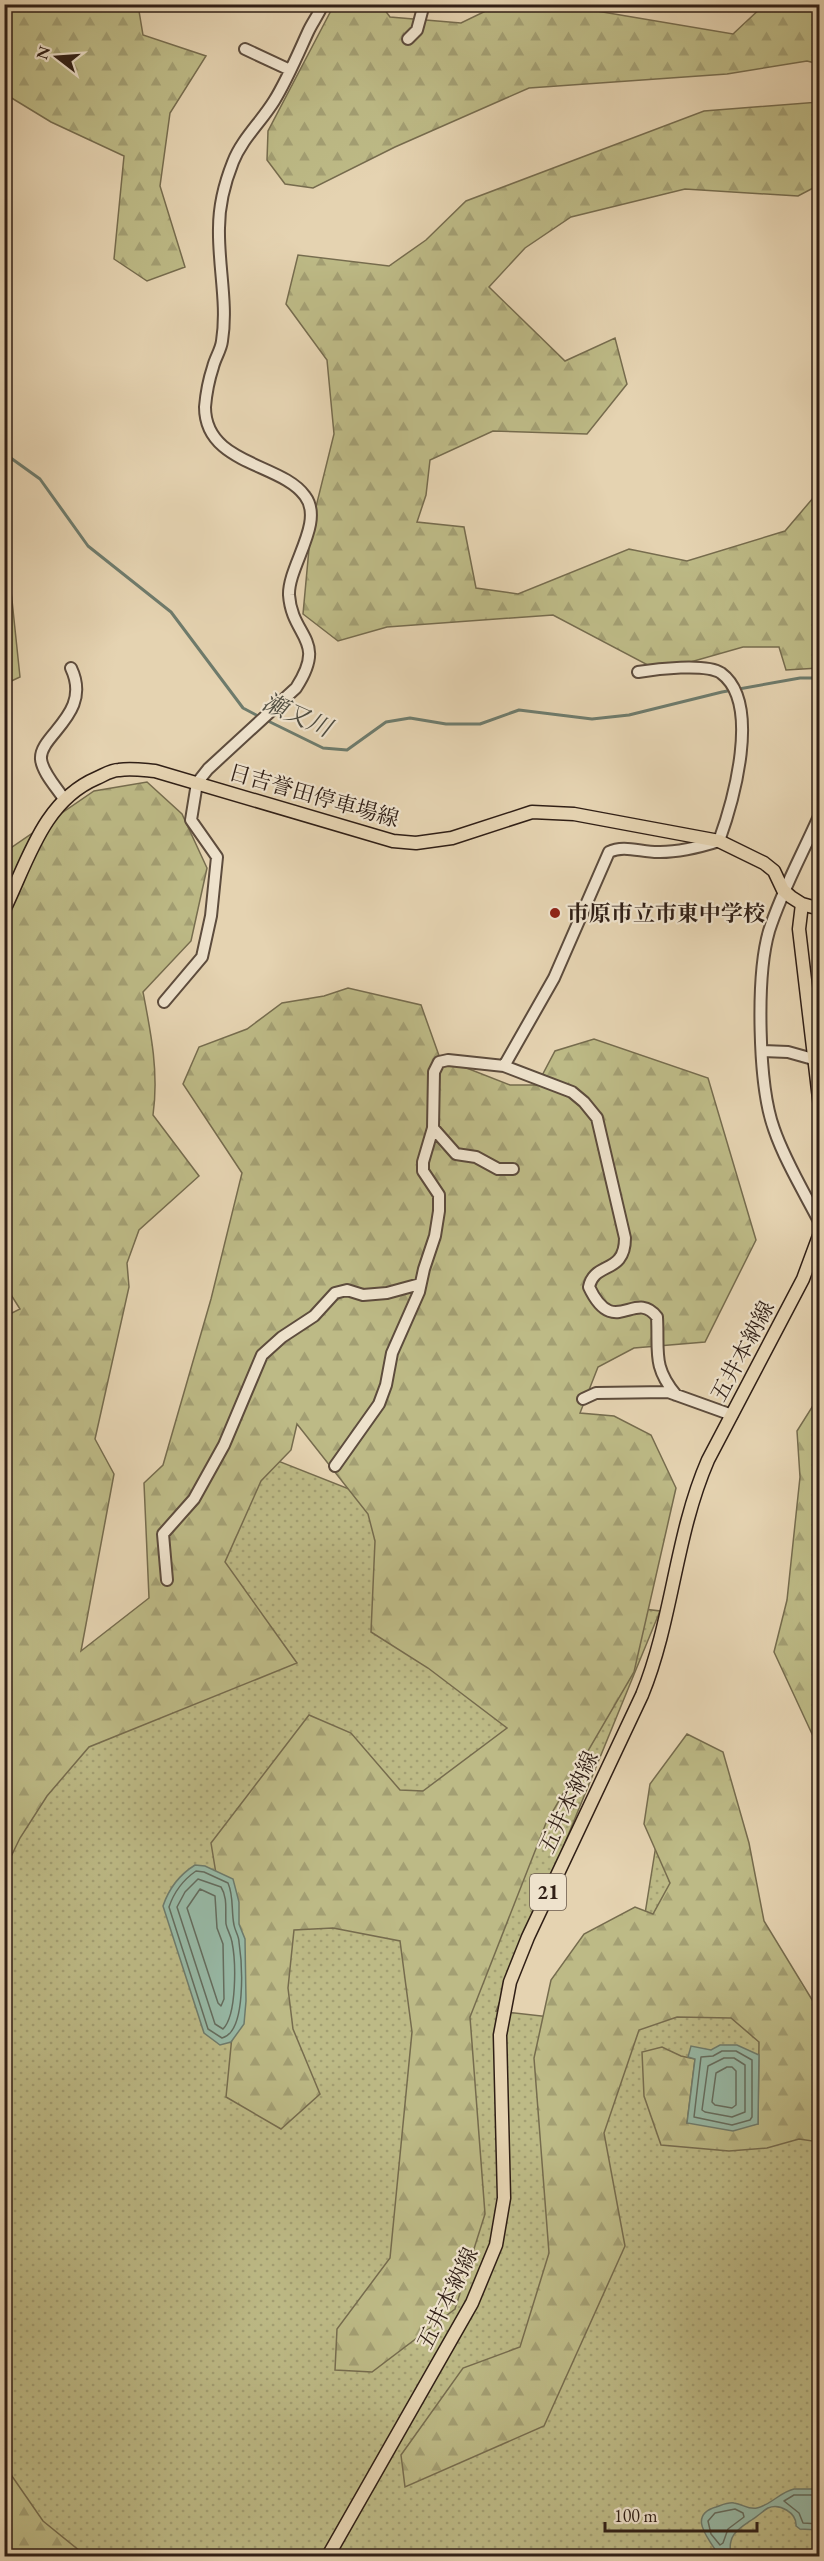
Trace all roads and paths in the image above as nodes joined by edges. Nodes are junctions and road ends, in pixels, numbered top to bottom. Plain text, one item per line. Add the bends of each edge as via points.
1 (323, 4) edge
2 (424, 4) edge
3 (408, 39) dead end
4 (245, 49) dead end
5 (290, 70) junction
6 (71, 668) dead end
7 (638, 672) dead end
8 (197, 783) junction
9 (64, 800) junction
10 (819, 814) edge
11 (719, 841) junction
12 (783, 890) junction
13 (802, 904) junction
14 (819, 909) edge
15 (4, 910) edge
16 (164, 1002) dead end
17 (763, 1051) junction
18 (813, 1059) junction
19 (504, 1066) junction
20 (819, 1107) edge
21 (433, 1128) junction
22 (513, 1169) dead end
23 (819, 1223) edge
24 (819, 1233) edge
25 (420, 1284) junction
26 (676, 1395) junction
27 (583, 1399) dead end
28 (732, 1415) junction
29 (335, 1466) dead end
30 (167, 1580) dead end
31 (328, 2556) edge

1 - 5 street
2 - 3 street via 417,30
4 - 5 street
5 - 8 street via 234,160 221,204 222,342 205,408 211,432 224,447 294,484 306,496 312,515 289,595 310,646 310,657 296,688
6 - 9 street via 76,685 72,707 41,756
7 - 11 street via 706,669 720,673 734,688 740,710 738,776
8 - 9 main road, 日吉誉田停車場線 via 155,771 116,770 83,784
8 - 11 main road, 日吉誉田停車場線 via 393,841 416,843 452,838 532,813 574,814
8 - 16 street via 191,820 217,857 211,916 202,957
9 - 15 main road, 日吉誉田停車場線 via 41,830
10 - 12 street
11 - 12 main road, 日吉誉田停車場線 via 769,867
11 - 19 street via 698,848 659,852 609,852 554,978
12 - 13 main road, 日吉誉田停車場線
12 - 17 street via 768,933 764,960
13 - 14 main road
13 - 18 main road via 799,929
17 - 18 street
17 - 23 street via 766,1103 774,1130
18 - 20 main road
19 - 21 street via 439,1062 434,1072
19 - 26 street via 572,1092 597,1118 625,1251 621,1259 594,1275 589,1287 604,1310 615,1313 637,1308 653,1312 657,1317 658,1368
21 - 22 street via 456,1154 476,1157 498,1169
21 - 25 street via 423,1171 439,1195 440,1211
24 - 28 main road, 五井本納線 / 21 via 802,1279
25 - 29 street via 392,1353 379,1404
25 - 30 street via 387,1293 335,1293 314,1316 262,1355 224,1445 194,1499 162,1534
26 - 27 street via 597,1393
26 - 28 street
28 - 31 main road, 五井本納線 / 21 via 694,1491 651,1675 510,1982 500,2035 504,2198 496,2245 486,2274

